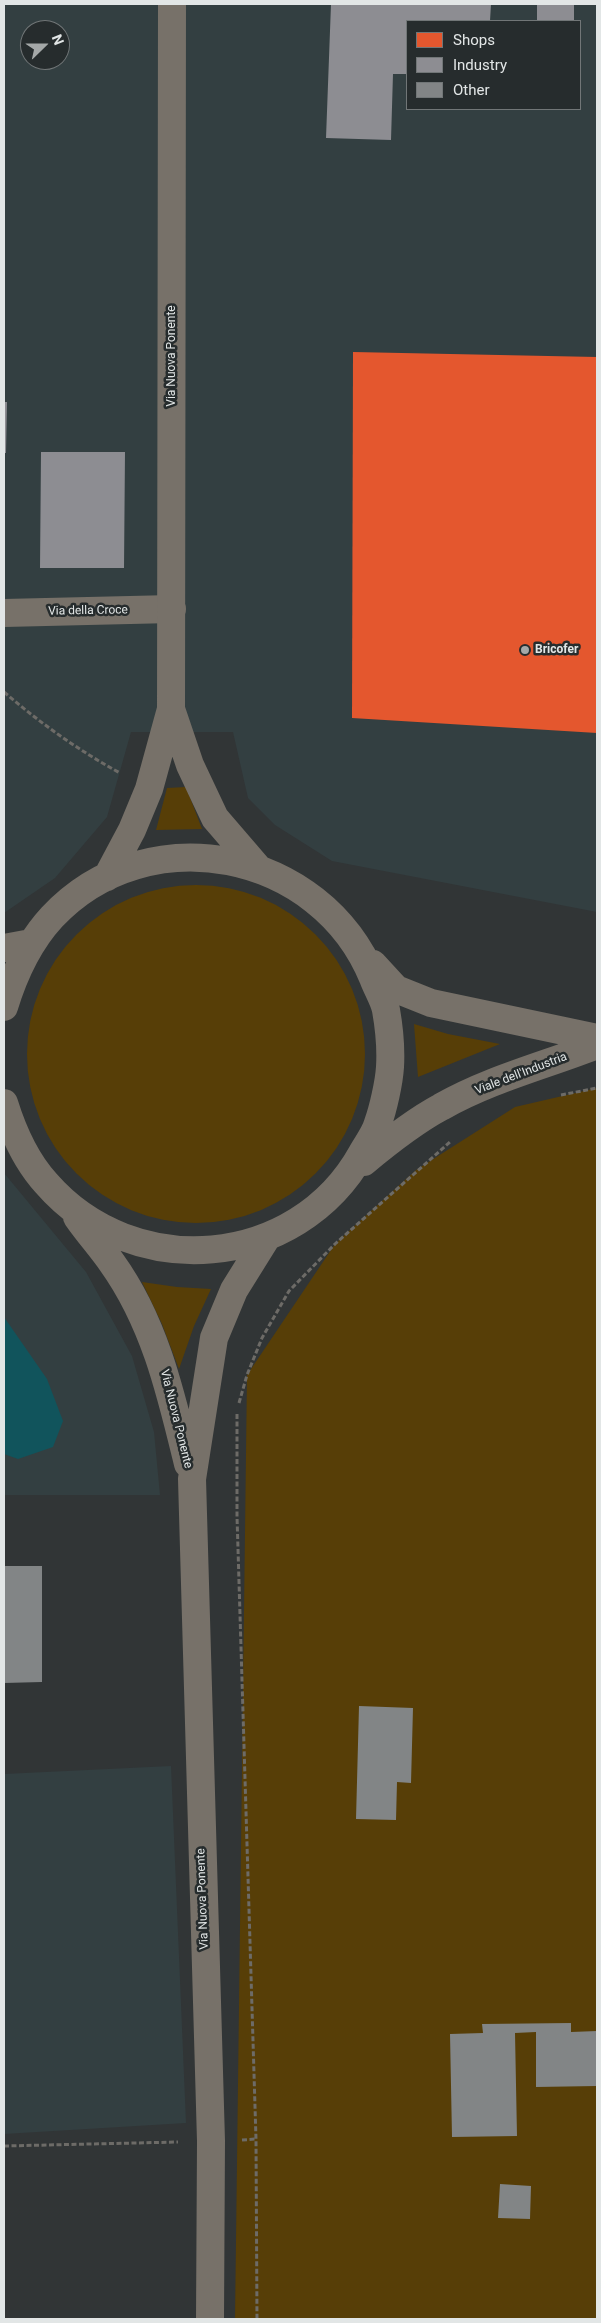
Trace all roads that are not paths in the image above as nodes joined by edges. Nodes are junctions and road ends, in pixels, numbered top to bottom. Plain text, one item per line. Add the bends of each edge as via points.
1 (172, 4) edge
2 (172, 609) junction
3 (4, 614) edge
4 (171, 708) junction
5 (258, 868) junction
6 (107, 877) junction
7 (31, 943) junction
8 (4, 948) edge
9 (364, 955) junction
10 (4, 1007) edge
11 (597, 1038) edge
12 (597, 1045) edge
13 (4, 1103) edge
14 (350, 1175) junction
15 (69, 1206) junction
16 (267, 1237) junction
17 (192, 1480) junction
18 (210, 2319) edge

1 - 2 street, Via Nuova Ponente
2 - 3 street, Via della Croce
2 - 4 street, Via Nuova Ponente
4 - 5 street, Via Nuova Ponente via 190,765 214,818
4 - 6 street, Via Nuova Ponente via 149,789
5 - 6 street via 220,858 182,857 143,863
5 - 9 street via 300,888 336,918
6 - 7 street via 71,900
7 - 8 street
7 - 10 street via 12,978
9 - 11 street, Viale dell'Industria via 396,989 431,1003
9 - 14 street via 386,1009 390,1067 378,1124
12 - 14 street, Viale dell'Industria via 493,1082 442,1106 393,1137
13 - 15 street via 26,1157
14 - 16 street via 312,1212
15 - 16 street via 98,1226 130,1240 164,1249 198,1251 233,1247
15 - 17 street, Via Nuova Ponente via 113,1263 149,1330 168,1381
16 - 17 street, Via Nuova Ponente via 234,1290 214,1338
17 - 18 street, Via Nuova Ponente via 211,2141

